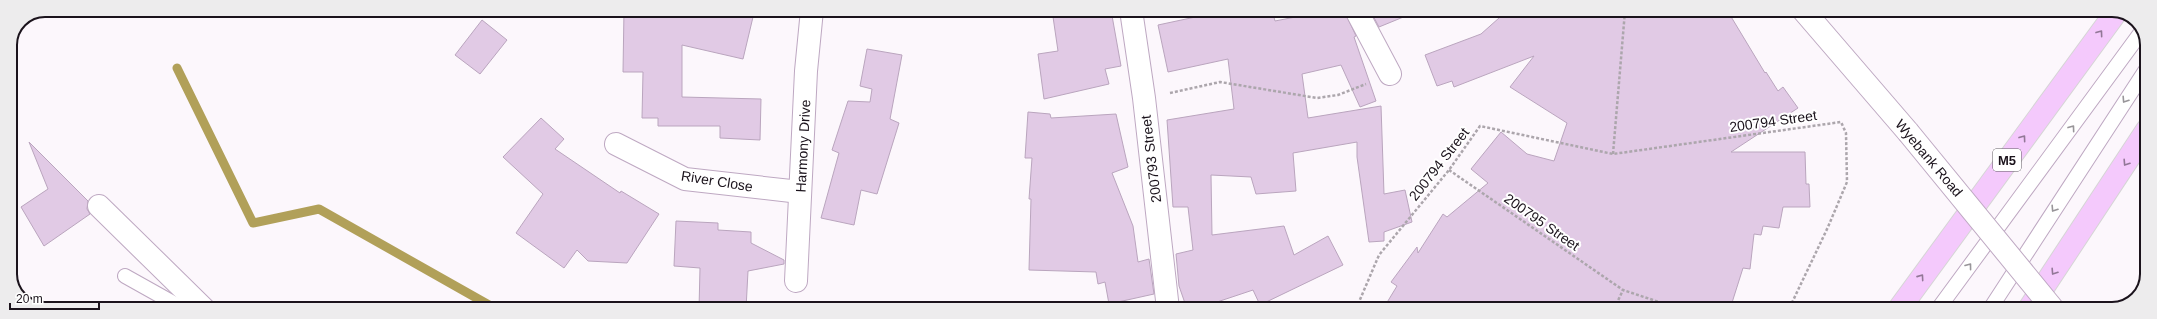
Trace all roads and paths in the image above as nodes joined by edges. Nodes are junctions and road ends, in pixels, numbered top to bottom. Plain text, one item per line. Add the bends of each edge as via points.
1 (811, 17) edge
2 (1132, 17) edge
3 (1360, 17) edge
4 (1624, 17) edge
5 (1809, 17) edge
6 (2113, 17) edge
7 (2138, 36) edge
8 (1390, 74) joint
9 (2140, 79) edge
10 (1144, 98) junction
11 (2140, 141) edge
12 (616, 144) dead end
13 (1613, 154) junction
14 (1449, 170) junction
15 (800, 192) junction
16 (99, 206) dead end
17 (125, 276) dead end
18 (796, 282) dead end
19 (1623, 290) junction
20 (171, 302) edge
21 (197, 302) edge
22 (1167, 302) edge
23 (1359, 302) edge
24 (1617, 302) edge
25 (1659, 302) edge
26 (1792, 302) edge
27 (1904, 302) edge
28 (1943, 302) edge
29 (1995, 302) edge
30 (2035, 302) edge
31 (2047, 302) edge

1 - 15 street, Harmony Drive
2 - 10 street, 200793 Street
3 - 8 street
4 - 13 path
5 - 31 street, Wyebank Road, bridge via 1908,132
27 -> 6 main road, M5
28 -> 7 lane
8 - 10 path via 1338,95 1317,98 1220,82
9 -> 29 lane
10 - 22 street, 200793 Street
11 -> 30 main road
12 - 15 street, River Close via 685,179
13 - 14 path, 200794 Street via 1480,126
13 - 26 path, 200794 Street via 1841,122 1846,133 1847,182
14 - 19 path, 200795 Street
14 - 23 path, 200794 Street via 1379,255
15 - 18 street, Harmony Drive
16 - 21 street
17 - 20 lane
19 - 24 path
19 - 25 path, 200795 Street

